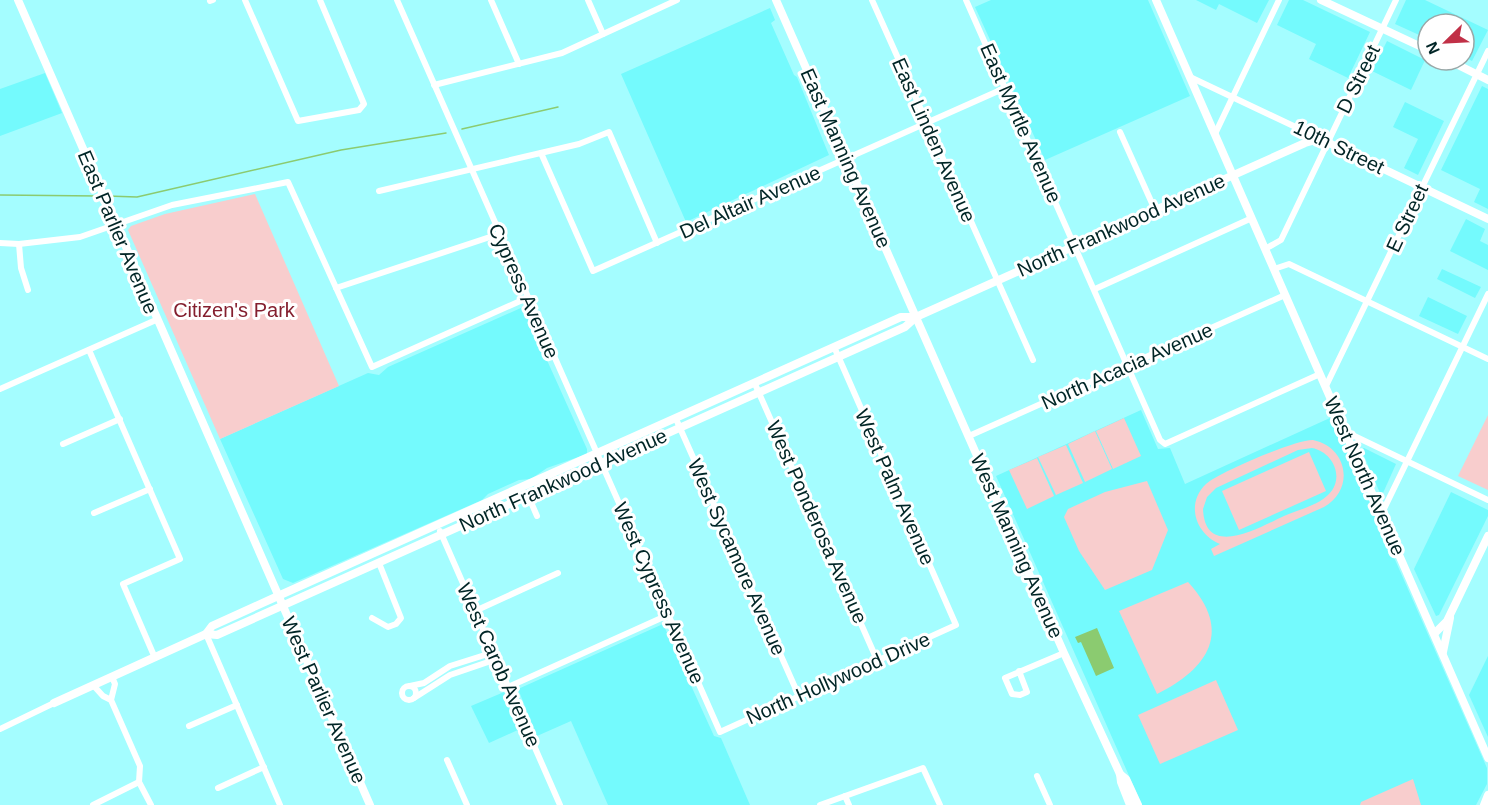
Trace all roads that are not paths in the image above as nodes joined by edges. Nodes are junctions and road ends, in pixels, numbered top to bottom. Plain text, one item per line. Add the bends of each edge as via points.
1 (18, 0) edge
2 (245, 0) edge
3 (320, 0) edge
4 (397, 0) edge
5 (491, 0) edge
6 (588, 0) edge
7 (677, 0) edge
8 (872, 0) edge
9 (966, 0) edge
10 (1278, 0) edge
11 (1321, 0) edge
12 (1396, 0) edge
13 (778, 1) edge
14 (1158, 2) edge
15 (1382, 29) junction
16 (603, 34) junction
17 (1416, 45) edge
18 (1488, 51) edge
19 (519, 64) junction
20 (1473, 72) edge
21 (1477, 74) junction
22 (1189, 76) junction
23 (1488, 80) edge
24 (434, 85) junction
25 (1005, 88) junction
26 (1233, 96) junction
27 (927, 123) junction
28 (1120, 132) dead end
29 (1215, 134) junction
30 (1327, 142) junction
31 (541, 153) junction
32 (846, 159) junction
33 (471, 170) junction
34 (1233, 176) junction
35 (1422, 187) junction
36 (379, 191) dead end
37 (1155, 210) junction
38 (1252, 218) junction
39 (1488, 219) edge
40 (115, 225) junction
41 (499, 234) junction
42 (0, 243) edge
43 (657, 243) junction
44 (19, 244) junction
45 (1076, 245) junction
46 (1265, 249) junction
47 (1274, 268) junction
48 (996, 280) junction
49 (336, 288) junction
50 (1095, 289) junction
51 (28, 290) dead end
52 (1488, 294) edge
53 (1285, 295) junction
54 (527, 298) junction
55 (1368, 302) junction
56 (916, 317) junction
57 (156, 320) junction
58 (1462, 347) junction
59 (89, 350) junction
60 (836, 353) junction
61 (1488, 359) edge
62 (1033, 360) dead end
63 (1127, 366) junction
64 (1320, 374) junction
65 (1326, 386) junction
66 (757, 388) junction
67 (0, 389) edge
68 (120, 419) junction
69 (678, 424) junction
70 (1346, 432) junction
71 (969, 436) junction
72 (63, 444) dead end
73 (599, 459) junction
74 (1407, 461) junction
75 (525, 487) junction
76 (150, 489) junction
77 (529, 496) junction
78 (1488, 500) edge
79 (94, 513) dead end
80 (1382, 513) junction
81 (537, 516) dead end
82 (438, 525) junction
83 (441, 535) junction
84 (1488, 536) edge
85 (380, 564) junction
86 (558, 573) dead end
87 (278, 596) junction
88 (283, 606) junction
89 (475, 611) junction
90 (1451, 614) junction
91 (668, 615) junction
92 (1427, 615) junction
93 (372, 618) dead end
94 (956, 625) joint
95 (1435, 633) junction
96 (206, 634) junction
97 (1064, 653) junction
98 (1443, 653) junction
99 (492, 655) junction
100 (155, 658) junction
101 (878, 660) junction
102 (1019, 671) dead end
103 (112, 677) junction
104 (93, 685) junction
105 (410, 686) junction
106 (508, 687) junction
107 (798, 694) junction
108 (414, 698) junction
109 (111, 700) junction
110 (54, 703) joint
111 (237, 705) junction
112 (189, 726) dead end
113 (0, 729) edge
114 (720, 732) joint
115 (1479, 733) junction
116 (1488, 745) edge
117 (1488, 758) edge
118 (447, 760) dead end
119 (264, 767) junction
120 (1120, 774) junction
121 (1037, 776) dead end
122 (139, 782) junction
123 (218, 788) dead end
124 (1488, 795) edge
125 (845, 796) junction
126 (93, 805) edge
127 (151, 805) edge
128 (280, 805) edge
129 (370, 805) edge
130 (468, 805) edge
131 (560, 805) edge
132 (820, 805) edge
133 (849, 805) edge
134 (940, 805) edge
135 (1050, 805) edge
136 (1130, 805) edge
137 (1138, 805) edge
138 (1484, 805) edge

1 - 40 street, East Parlier Avenue
2 - 3 street via 298,121 359,110 364,104
4 - 24 street, Cypress Avenue
5 - 19 street
6 - 16 street
7 - 16 street
8 - 27 street, East Linden Avenue
9 - 25 street, East Myrtle Avenue
10 - 26 street
11 - 15 street
12 - 15 street, D Street
13 - 32 street, East Manning Avenue
14 - 22 street, West North Avenue
15 - 17 street
15 - 30 street, D Street
16 - 19 street via 562,53
18 - 21 street, E Street
19 - 24 street
20 - 21 street
21 - 23 street
21 - 35 street, E Street
22 - 26 street, 10th Street
22 - 29 street, West North Avenue
24 - 33 street, Cypress Avenue
25 - 27 street, Del Altair Avenue
25 - 45 street, East Myrtle Avenue
26 - 29 street
26 - 30 street, 10th Street
27 - 32 street, Del Altair Avenue
27 - 48 street, East Linden Avenue
28 - 37 street
29 - 34 street, West North Avenue
30 - 34 street, North Frankwood Avenue via 1305,142
30 - 35 street, 10th Street
30 - 46 street, D Street via 1281,240
31 - 33 street
31 - 43 street via 609,132
31 - 43 street, Del Altair Avenue via 593,271
32 - 43 street, Del Altair Avenue
32 - 56 street, East Manning Avenue
33 - 36 street
33 - 41 street, Cypress Avenue
34 - 37 street, North Frankwood Avenue
34 - 38 street, West North Avenue
35 - 39 street, 10th Street
35 - 55 street, E Street
37 - 45 street, North Frankwood Avenue
38 - 46 street, West North Avenue
38 - 50 street
40 - 44 street via 80,237
40 - 49 street via 172,205 288,182
40 - 57 street, East Parlier Avenue
41 - 49 street
41 - 54 street, Cypress Avenue
42 - 44 street
44 - 51 street
45 - 48 street, North Frankwood Avenue
45 - 50 street, East Myrtle Avenue
46 - 47 street, West North Avenue
47 - 53 street, West North Avenue
47 - 55 street via 1289,264
48 - 56 street, North Frankwood Avenue
48 - 62 street, East Linden Avenue
49 - 54 street via 372,367
50 - 63 street, East Myrtle Avenue
52 - 58 street
53 - 63 street, North Acacia Avenue
53 - 64 street, West North Avenue
54 - 73 street, Cypress Avenue
55 - 58 street
55 - 65 street, E Street
56 - 60 street, North Frankwood Avenue via 901,317
56 - 71 street, West Manning Avenue
57 - 59 street
57 - 87 street, East Parlier Avenue
58 - 61 street
58 - 74 street
59 - 67 street
59 - 68 street
60 - 66 street, North Frankwood Avenue
60 - 94 street, West Palm Avenue
63 - 64 street, East Myrtle Avenue via 1165,444
63 - 71 street, North Acacia Avenue
64 - 65 street, West North Avenue
65 - 70 street, West North Avenue
66 - 69 street, North Frankwood Avenue
66 - 101 street, West Ponderosa Avenue
68 - 72 street
68 - 76 street
69 - 73 street, North Frankwood Avenue
69 - 107 street, West Sycamore Avenue
70 - 74 street
70 - 80 street, West North Avenue
71 - 97 street, West Manning Avenue
73 - 75 street, North Frankwood Avenue
73 - 77 street, North Frankwood Avenue
73 - 91 street, West Cypress Avenue
74 - 78 street
74 - 80 street
75 - 77 street
75 - 82 street, North Frankwood Avenue
76 - 79 street
76 - 100 street via 180,559 123,584
77 - 81 street
77 - 83 street, North Frankwood Avenue
80 - 92 street, West North Avenue
82 - 83 street, West Carob Avenue
82 - 87 street, North Frankwood Avenue
83 - 85 street, North Frankwood Avenue
83 - 89 street, West Carob Avenue
84 - 90 street
85 - 88 street, North Frankwood Avenue
85 - 93 street via 401,618 388,627
86 - 89 street
87 - 88 street, West Parlier Avenue
87 - 96 street, North Frankwood Avenue via 212,626
88 - 96 street, North Frankwood Avenue via 217,635
88 - 129 street, West Parlier Avenue
89 - 99 street, West Carob Avenue
90 - 92 street via 1437,619
90 - 95 street
90 - 98 street
91 - 106 street
91 - 114 street, West Cypress Avenue
92 - 95 street, West North Avenue
94 - 101 street, North Hollywood Drive
95 - 98 street, West North Avenue
96 - 100 street, North Frankwood Avenue
96 - 111 street
97 - 102 street
97 - 120 street, West Manning Avenue
98 - 115 street, West North Avenue
99 - 105 street via 450,666 424,683
99 - 106 street, West Carob Avenue
99 - 108 street via 491,661 450,675
100 - 103 street, North Frankwood Avenue
101 - 107 street, North Hollywood Drive
103 - 104 street, North Frankwood Avenue
103 - 109 street via 115,684
104 - 109 street
104 - 110 street, North Frankwood Avenue
105 - 108 street via 415,691
105 - 108 street via 403,688 402,695 407,700
106 - 131 street, West Carob Avenue
107 - 114 street, North Hollywood Drive
109 - 122 street via 140,766
110 - 113 street
111 - 112 street
111 - 119 street
115 - 116 street, West North Avenue
115 - 117 street, West North Avenue
118 - 130 street
119 - 123 street
119 - 128 street
120 - 136 street, West Manning Avenue
120 - 137 street, West Manning Avenue via 1126,778
121 - 135 street
122 - 126 street
122 - 127 street
124 - 138 street
125 - 132 street
125 - 133 street
125 - 134 street via 923,768

